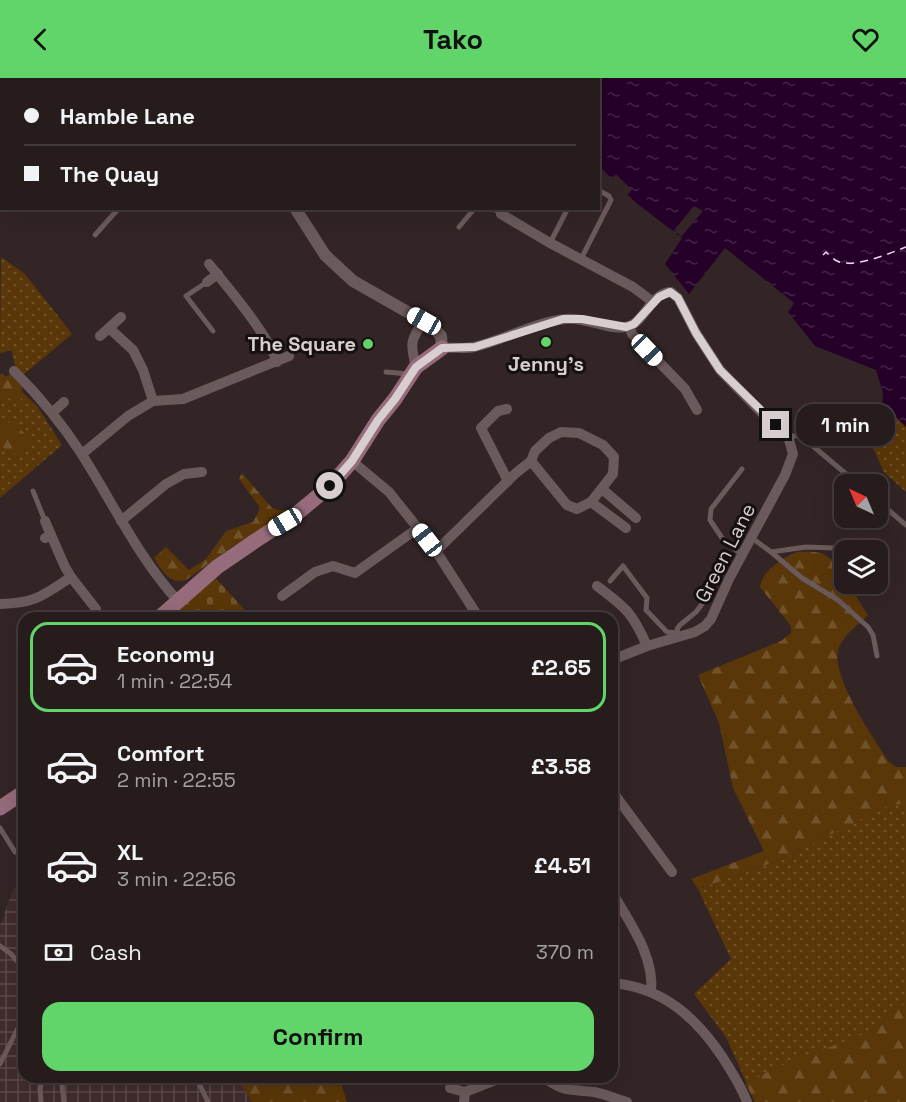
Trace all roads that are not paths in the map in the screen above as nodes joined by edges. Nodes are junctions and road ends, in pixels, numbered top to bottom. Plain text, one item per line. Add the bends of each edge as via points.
1 (600, 191) edge
2 (117, 210) edge
3 (296, 210) edge
4 (473, 210) edge
5 (500, 210) edge
6 (567, 210) edge
7 (459, 227) dead end
8 (95, 235) dead end
9 (550, 243) junction
10 (581, 260) junction
11 (209, 264) dead end
12 (218, 274) junction
13 (207, 282) joint
14 (653, 302) junction
15 (121, 317) dead end
16 (424, 321) junction
17 (630, 326) junction
18 (109, 328) junction
19 (213, 331) dead end
20 (100, 336) dead end
21 (442, 348) junction
22 (289, 356) dead end
23 (277, 362) junction
24 (413, 370) junction
25 (14, 371) dead end
26 (386, 372) dead end
27 (153, 400) junction
28 (64, 402) dead end
29 (507, 409) dead end
30 (697, 411) dead end
31 (53, 412) junction
32 (788, 436) junction
33 (82, 454) junction
34 (352, 461) junction
35 (531, 461) junction
36 (742, 469) dead end
37 (202, 472) dead end
38 (846, 474) edge
39 (508, 481) junction
40 (602, 489) junction
41 (33, 491) dead end
42 (591, 502) junction
43 (888, 510) edge
44 (636, 518) dead end
45 (45, 521) joint
46 (122, 521) junction
47 (906, 525) edge
48 (418, 528) junction
49 (626, 528) dead end
50 (752, 538) junction
51 (834, 548) dead end
52 (436, 551) junction
53 (771, 552) junction
54 (742, 555) junction
55 (71, 577) junction
56 (610, 581) dead end
57 (597, 586) dead end
58 (709, 595) dead end
59 (282, 596) dead end
60 (178, 601) junction
61 (0, 604) edge
62 (96, 609) dead end
63 (166, 612) edge
64 (475, 612) edge
65 (678, 635) junction
66 (647, 646) junction
67 (877, 656) dead end
68 (618, 658) edge
69 (18, 796) edge
70 (618, 799) edge
71 (0, 808) edge
72 (0, 828) edge
73 (15, 852) dead end
74 (672, 872) dead end
75 (618, 902) edge
76 (0, 946) edge
77 (18, 962) edge
78 (618, 984) edge
79 (651, 992) junction
80 (18, 1028) edge
81 (0, 1064) edge
82 (41, 1083) edge
83 (62, 1083) edge
84 (199, 1083) edge
85 (491, 1083) edge
86 (552, 1083) edge
87 (450, 1088) dead end
88 (568, 1096) edge
89 (465, 1097) edge
90 (41, 1102) edge
91 (64, 1102) edge
92 (208, 1102) edge
93 (627, 1102) edge
94 (747, 1102) edge

1 - 10 lane via 611,200
2 - 8 lane
3 - 16 street via 326,255 352,281
4 - 7 lane
5 - 9 street
6 - 9 lane
9 - 10 street
10 - 14 street via 633,286
11 - 12 street
12 - 13 street
12 - 23 street via 273,350
13 - 19 lane via 186,296
14 - 17 street
14 - 32 street via 666,292 675,294 720,370
15 - 18 street
16 - 21 street via 441,336
16 - 24 street via 411,345
17 - 21 street via 563,319 475,347
17 - 30 street via 633,334 685,389
18 - 20 street
18 - 27 street via 133,350
21 - 24 main road
22 - 23 street
23 - 27 street via 211,394
24 - 26 lane
24 - 34 main road
25 - 31 street
27 - 33 street
28 - 31 street
29 - 39 street via 498,411 481,428
31 - 33 street
32 - 38 lane via 801,436
32 - 50 street, Green Lane via 793,454
33 - 46 street
34 - 48 street via 389,492
34 - 60 main road via 308,506 235,554
35 - 39 street
35 - 40 street via 535,451 549,438 561,432 579,433 603,445 614,457 613,474
35 - 42 street via 567,505 577,509
36 - 54 lane via 711,509 710,520 722,538
37 - 46 street via 184,474 166,484
39 - 52 street
40 - 42 street
40 - 44 street
41 - 45 lane
42 - 49 street
43 - 47 lane
45 - 55 street via 48,537
46 - 60 street via 157,577
48 - 52 street
48 - 59 street via 355,573 333,566 315,572
50 - 53 lane
50 - 54 street, Green Lane
51 - 53 lane
52 - 64 street
53 - 67 lane via 802,578 838,600 868,627
54 - 65 street, Green Lane via 711,619 695,632
55 - 61 street via 37,600
55 - 62 street
56 - 65 lane via 623,566 647,597 646,610 667,632
57 - 66 street via 636,621
58 - 65 lane via 680,625
60 - 63 main road
65 - 66 street, Green Lane
66 - 68 street, Green Lane
69 - 71 main road
70 - 74 street
72 - 73 lane
75 - 79 street via 642,944 652,979
76 - 77 lane
78 - 79 street
79 - 94 street via 682,1009 712,1041
80 - 81 lane
82 - 90 lane
83 - 91 lane
84 - 92 lane
85 - 89 street
86 - 88 street
87 - 89 street
88 - 93 street via 595,1092

